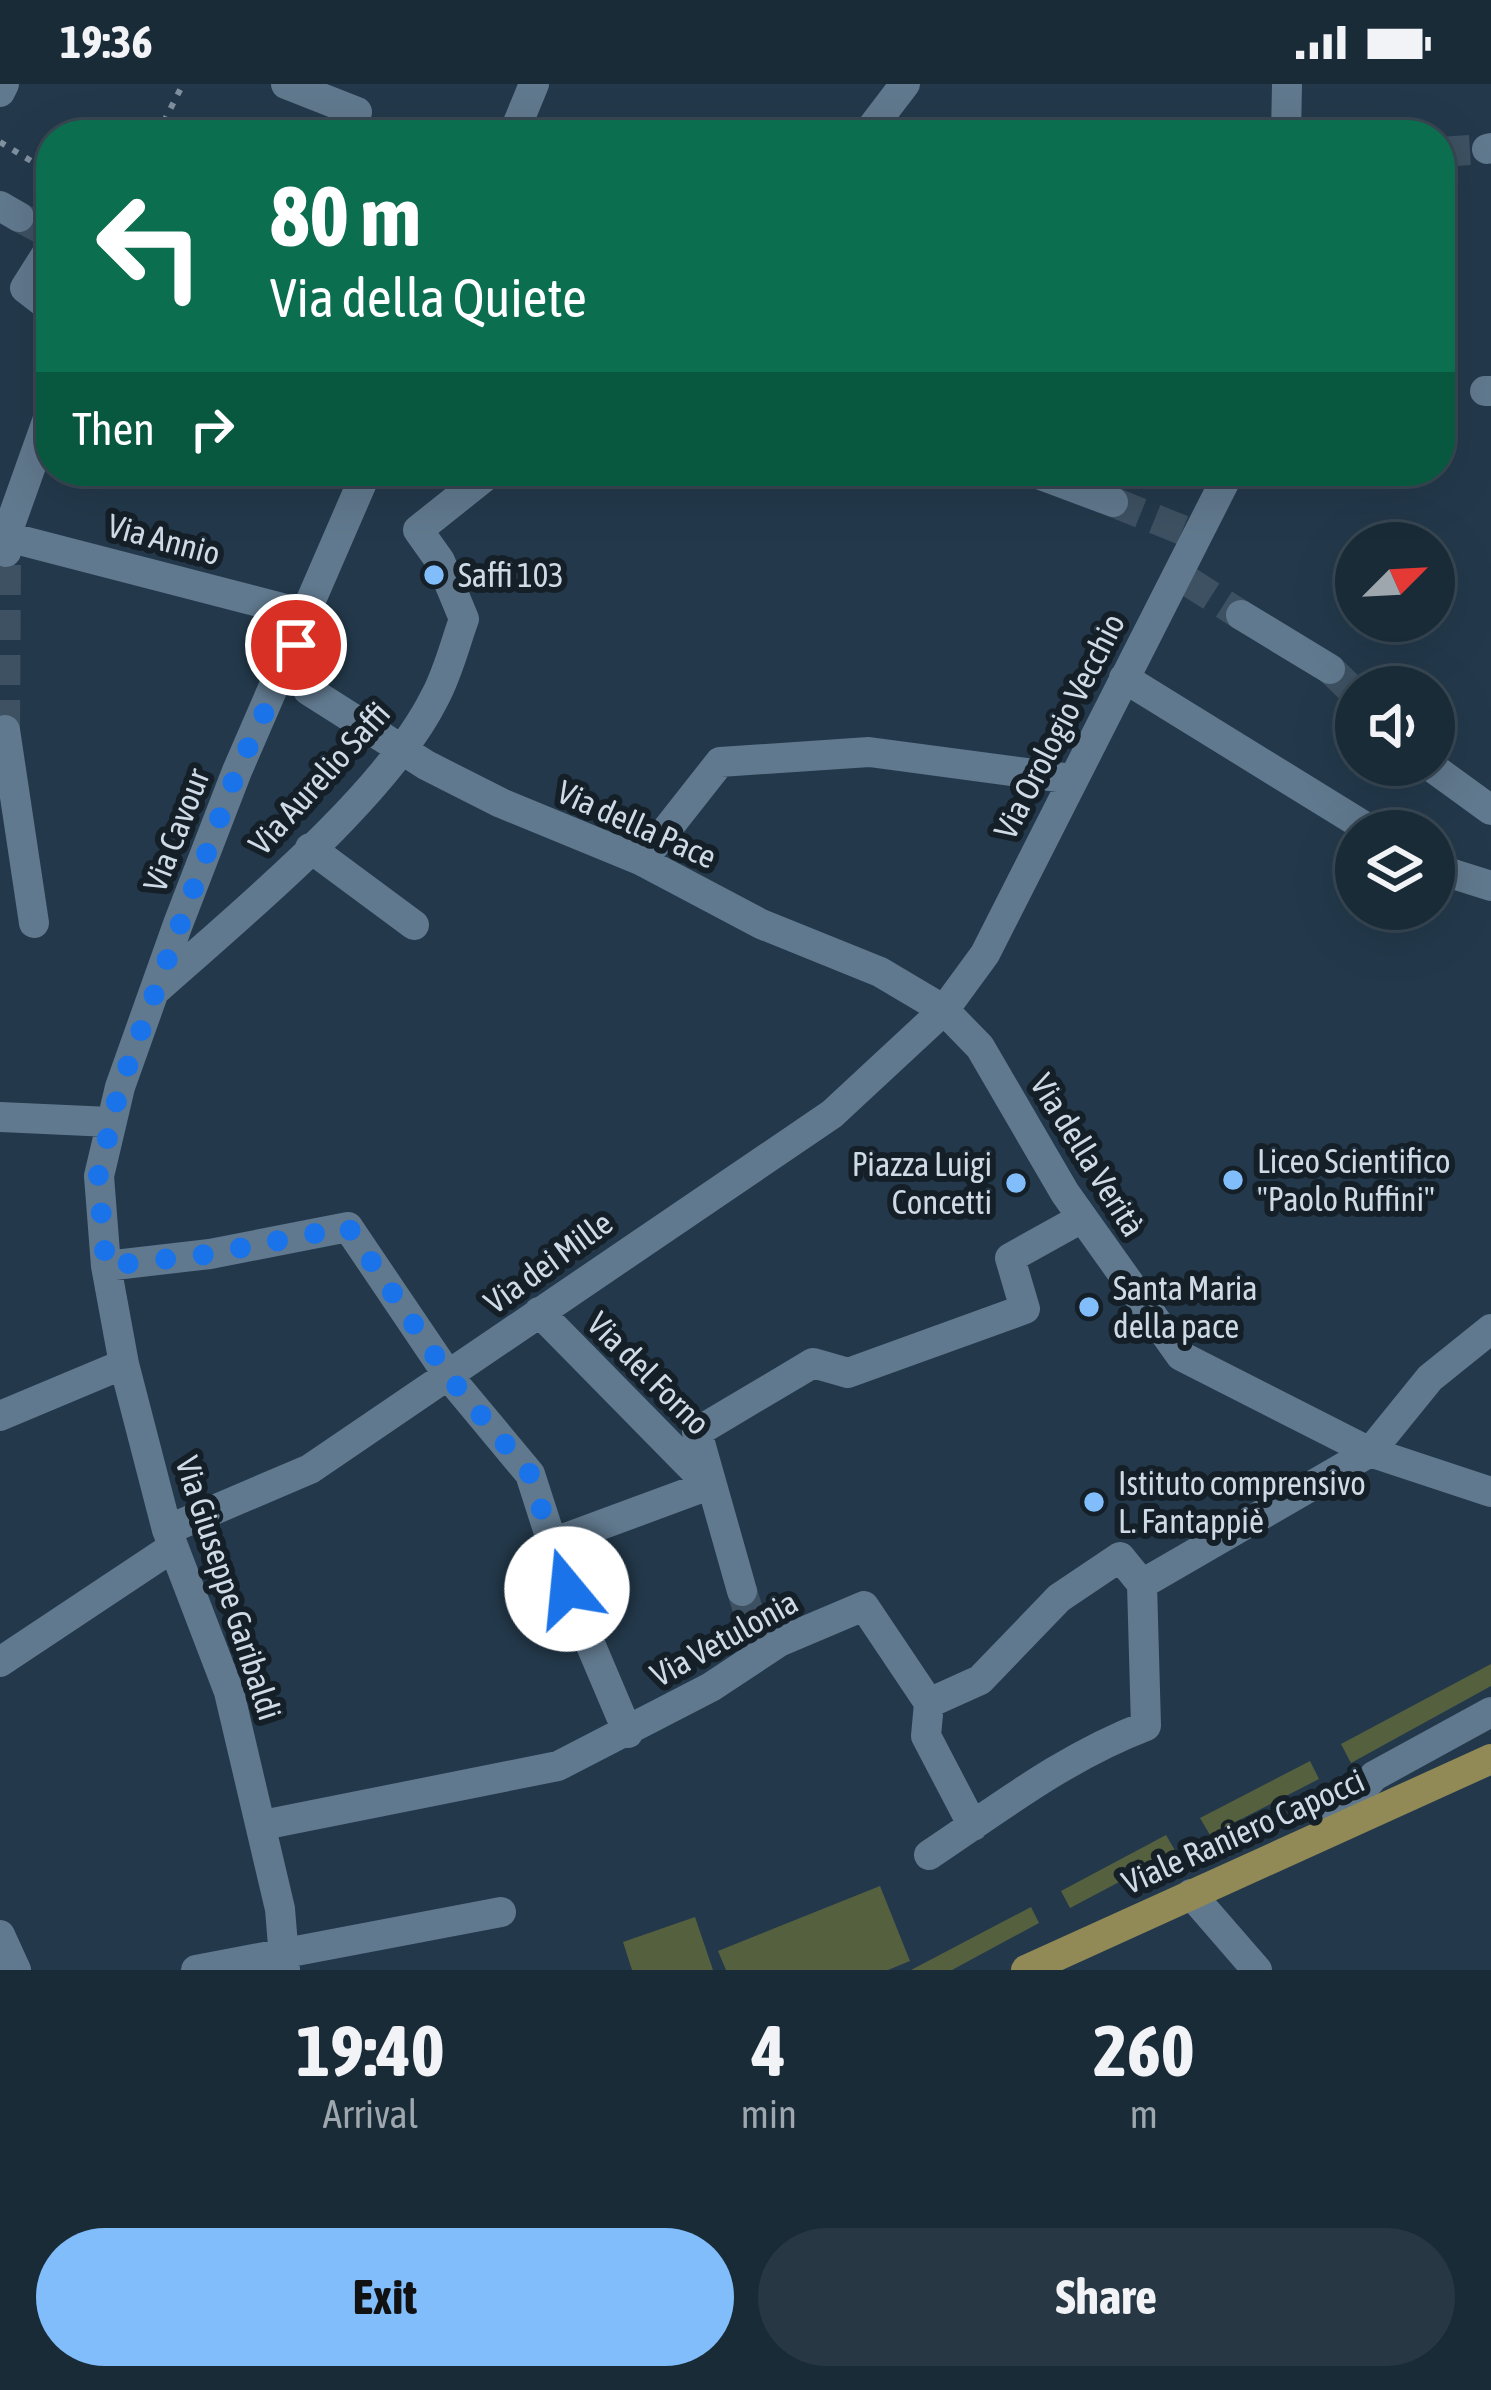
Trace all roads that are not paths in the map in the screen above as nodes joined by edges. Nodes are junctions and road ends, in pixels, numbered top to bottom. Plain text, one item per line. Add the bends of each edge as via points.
1 (286, 84) edge
2 (534, 84) edge
3 (904, 84) edge
4 (1287, 84) edge
5 (354, 120) edge
6 (518, 120) edge
7 (877, 120) edge
8 (1286, 120) edge
9 (36, 262) edge
10 (12, 286) edge
11 (36, 452) edge
12 (362, 486) edge
13 (473, 486) edge
14 (1070, 486) edge
15 (1222, 486) edge
16 (1113, 502) tunnel mouth
17 (4, 542) edge
18 (1241, 614) tunnel mouth
19 (309, 615) junction
20 (1330, 669) tunnel mouth
21 (1124, 678) junction
22 (308, 690) dead end
23 (5, 730) dead end
24 (401, 748) junction
25 (1072, 779) junction
26 (1455, 784) edge
27 (1338, 810) edge
28 (1491, 810) edge
29 (310, 848) junction
30 (642, 861) junction
31 (1455, 875) edge
32 (1491, 886) edge
33 (34, 923) dead end
34 (414, 925) dead end
35 (152, 994) junction
36 (944, 1010) junction
37 (120, 1087) joint
38 (0, 1117) edge
39 (110, 1122) junction
40 (1082, 1218) junction
41 (106, 1266) junction
42 (539, 1312) junction
43 (1491, 1329) edge
44 (124, 1364) junction
45 (450, 1378) junction
46 (0, 1415) edge
47 (1370, 1452) junction
48 (709, 1485) junction
49 (1491, 1492) edge
50 (170, 1539) junction
51 (552, 1543) junction
52 (1142, 1584) junction
53 (742, 1592) tunnel mouth
54 (0, 1662) edge
55 (929, 1703) junction
56 (1491, 1712) edge
57 (628, 1733) junction
58 (1491, 1759) edge
59 (263, 1825) junction
60 (973, 1826) junction
61 (1328, 1832) junction
62 (929, 1855) dead end
63 (1190, 1894) junction
64 (501, 1912) dead end
65 (0, 1935) edge
66 (286, 1962) edge
67 (16, 1970) edge
68 (196, 1970) edge
69 (1026, 1970) edge
70 (1257, 1970) edge

1 - 5 street via 357,112
2 - 6 street
3 - 7 street
4 - 8 street
9 - 10 street
11 - 17 street
12 - 19 street, Via Cavour
13 - 24 street, Via Aurelio Saffi via 418,530 464,619 435,697
14 - 16 street
15 - 21 street, Via Orologio Vecchio via 1182,578
17 - 19 street, Via Annio
18 - 20 street
19 - 35 street, Via Cavour via 237,771
21 - 25 street, Via Orologio Vecchio
21 - 27 street
22 - 24 street, Via della Pace
23 - 33 street
24 - 29 street, Via Aurelio Saffi
24 - 30 street, Via della Pace via 501,803
25 - 30 street via 869,752 720,763
25 - 36 street, Via Orologio Vecchio via 985,955
26 - 28 street
29 - 34 street
29 - 35 street, Via Aurelio Saffi
30 - 36 street, Via della Pace
31 - 32 street
35 - 37 street, Via Cavour
36 - 40 street, Via della Verità via 980,1047
36 - 42 street, Via dei Mille via 832,1114
37 - 39 street, Via Giuseppe Garibaldi
38 - 39 street
39 - 41 street, Via Giuseppe Garibaldi via 98,1177
40 - 47 street, Via della Verità via 1181,1356
40 - 48 street via 1010,1258 1025,1309 848,1373 813,1363 697,1432
41 - 44 street, Via Giuseppe Garibaldi
41 - 45 street via 348,1227
42 - 45 street, Via dei Mille
42 - 48 street, Via del Forno
43 - 47 street via 1430,1378
44 - 46 street
44 - 50 street, Via Giuseppe Garibaldi
45 - 50 street, Via dei Mille via 310,1469
45 - 51 street via 530,1474
47 - 49 street, Via della Verità
47 - 52 street
48 - 51 street
48 - 53 street
50 - 54 street, Via dei Mille
50 - 59 street, Via Giuseppe Garibaldi via 229,1692
51 - 57 street
52 - 55 street via 1120,1557 1059,1598 980,1680
52 - 60 street via 1146,1726 1089,1748
55 - 57 street, Via Vetulonia via 864,1606 761,1650
55 - 60 street via 926,1736
56 - 61 street via 1374,1776
57 - 59 street, Via Vetulonia via 558,1766
58 - 61 main road, Viale Raniero Capocci
59 - 66 street, Via Giuseppe Garibaldi
60 - 62 street
61 - 63 main road, Viale Raniero Capocci
63 - 69 main road, Viale Raniero Capocci
63 - 70 street
64 - 66 street
65 - 67 street
66 - 68 street

